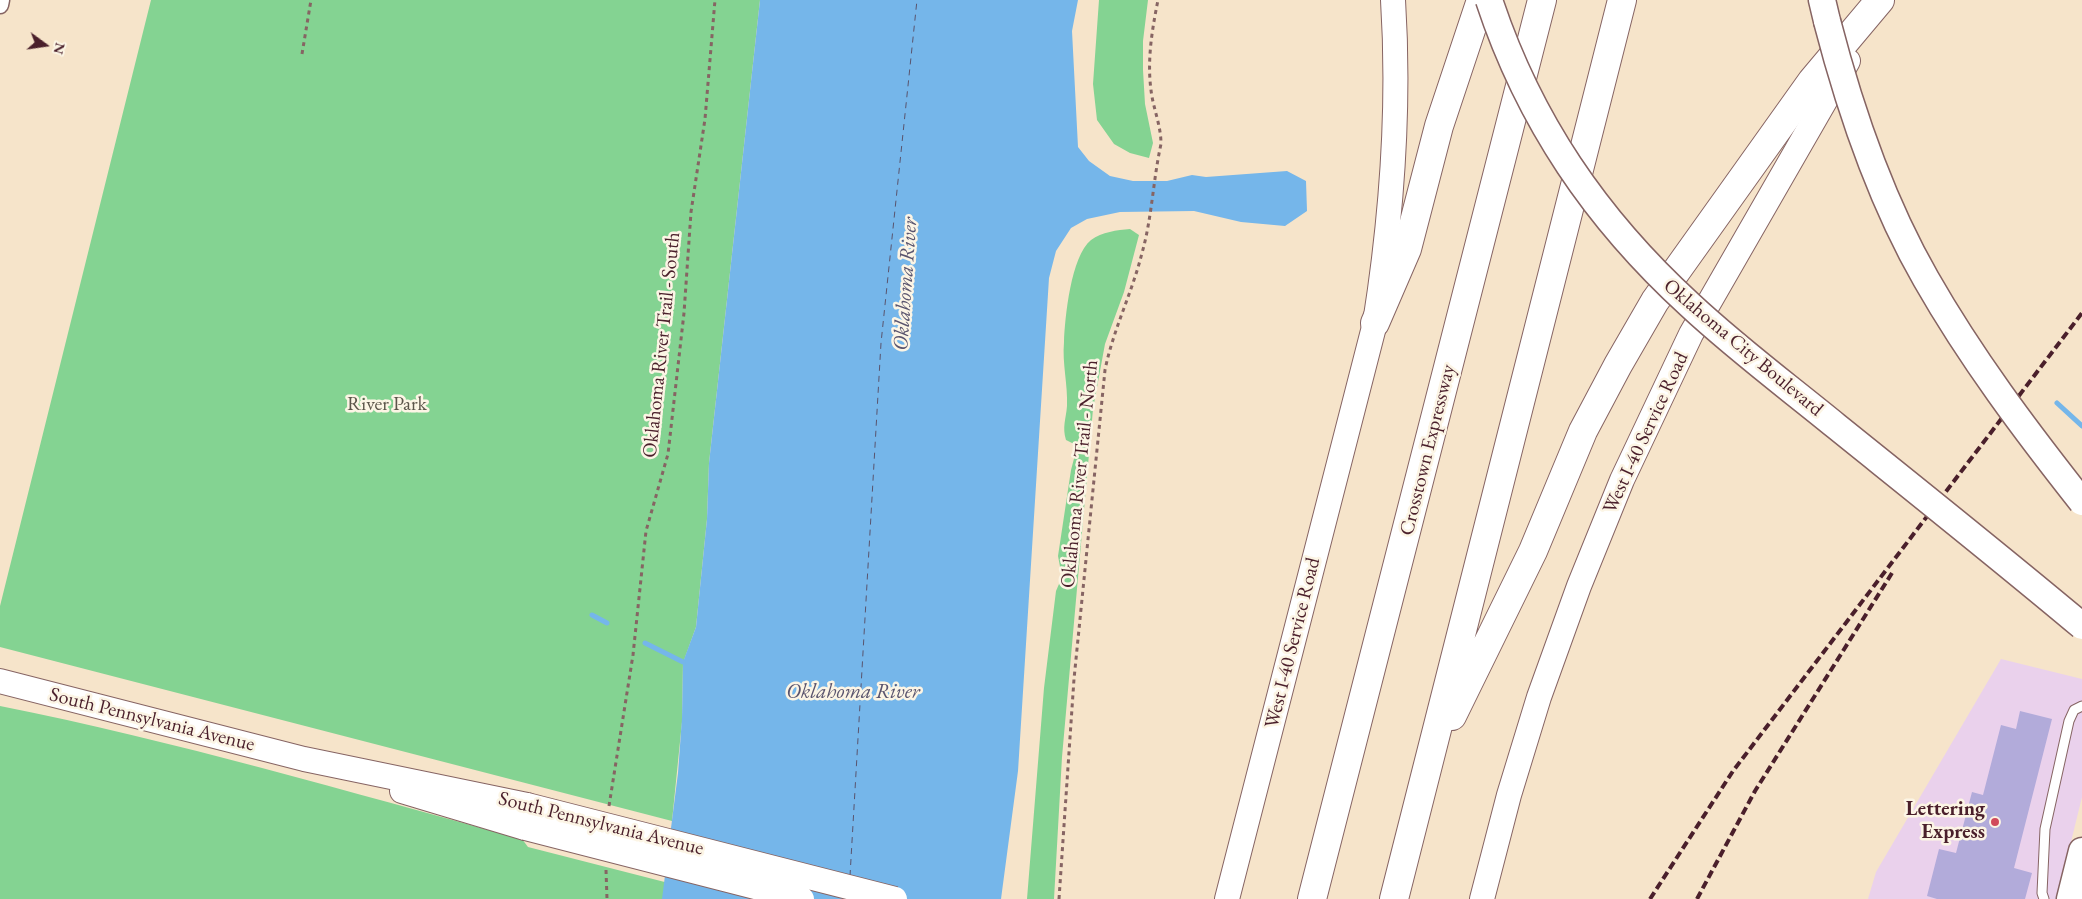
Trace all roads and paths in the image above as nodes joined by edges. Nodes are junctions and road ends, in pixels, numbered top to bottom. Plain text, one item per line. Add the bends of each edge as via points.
1 (1, 0) edge
2 (311, 0) edge
3 (715, 0) edge
4 (1158, 0) edge
5 (1393, 0) edge
6 (1482, 0) edge
7 (1489, 0) edge
8 (1542, 0) edge
9 (1622, 0) edge
10 (1880, 0) edge
11 (1884, 0) edge
12 (0, 5) edge
13 (1824, 11) edge
14 (302, 54) dead end
15 (1375, 323) junction
16 (2082, 502) edge
17 (2082, 626) edge
18 (0, 681) edge
19 (2082, 706) edge
20 (304, 759) junction
21 (1427, 766) junction
22 (608, 814) dead end
23 (2082, 851) edge
24 (606, 868) dead end
25 (606, 899) edge
26 (802, 899) edge
27 (895, 899) edge
28 (1059, 899) edge
29 (1227, 899) edge
30 (1312, 899) edge
31 (1394, 899) edge
32 (1482, 899) edge
33 (2044, 899) edge
34 (2070, 899) edge

1 - 12 street
2 - 14 path
3 - 22 path, Oklahoma River Trail - South via 668,454 646,530 633,655
4 - 28 path, Oklahoma River Trail - North via 1150,48 1150,72 1160,130 1159,151 1145,240 1133,286 1109,351 1102,389 1070,729
5 - 15 main road, West I-40 Service Road via 1397,62 1394,168 1387,247
6 - 15 highway via 1439,126 1407,248
7 - 17 main road, Oklahoma City Boulevard, bridge via 1522,85 1565,162 1622,236 1660,277 1741,350
8 - 30 highway, Crosstown Expressway
9 - 21 highway
10 - 21 highway via 1812,81 1656,301 1622,357 1583,431 1533,551
11 - 32 main road, West I-40 Service Road via 1691,334 1622,480 1539,697
13 - 16 main road, bridge via 1860,133 1925,277 2000,395
15 - 29 main road, West I-40 Service Road
18 - 20 main road, South Pennsylvania Avenue
19 - 33 lane via 2074,710 2069,721 2046,829
20 - 26 main road, South Pennsylvania Avenue, bridge via 478,816
20 - 27 main road, South Pennsylvania Avenue, bridge via 527,804
21 - 31 highway
23 - 34 main road
24 - 25 path

